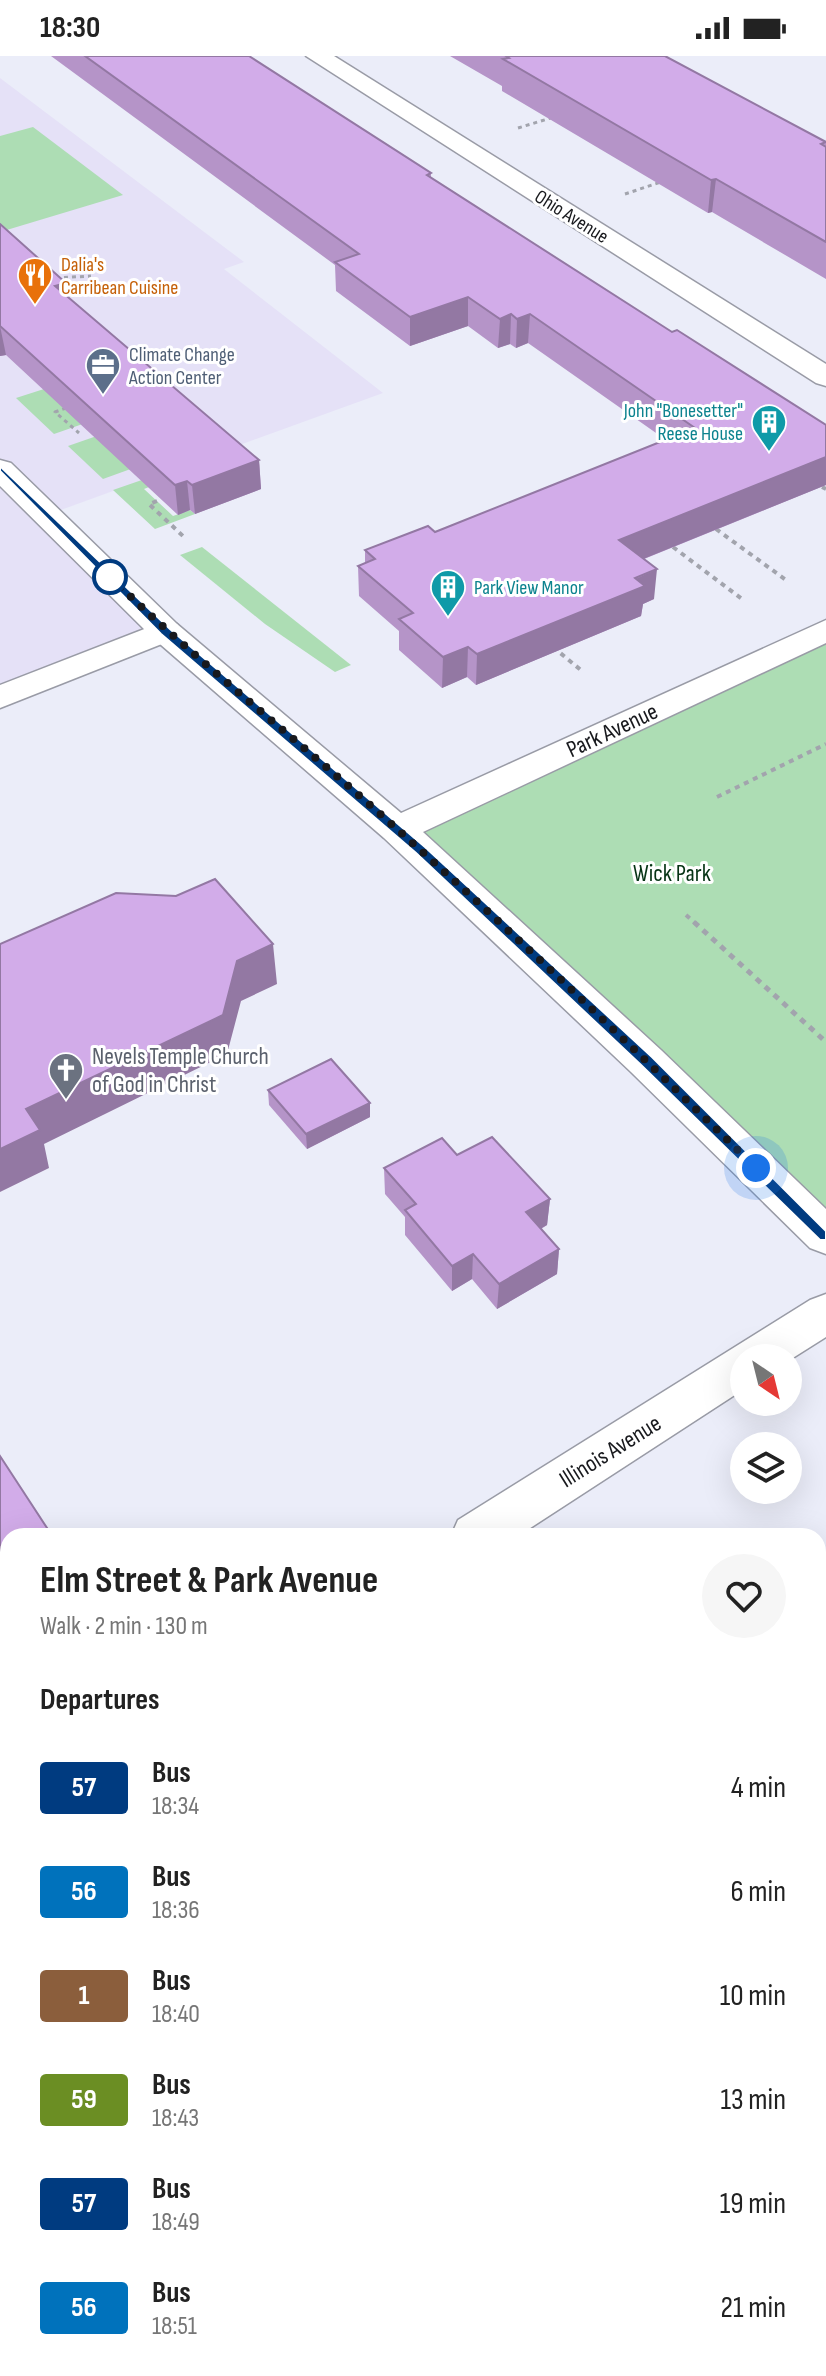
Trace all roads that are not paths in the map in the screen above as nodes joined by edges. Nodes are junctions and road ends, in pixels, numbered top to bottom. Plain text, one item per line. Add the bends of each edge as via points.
1 (318, 56) edge
2 (826, 377) edge
3 (0, 469) edge
4 (826, 630) edge
5 (165, 631) junction
6 (0, 697) edge
7 (397, 829) junction
8 (826, 1236) edge
9 (826, 1313) edge
10 (777, 1344) edge
11 (730, 1374) edge
12 (489, 1528) edge

1 - 2 street, Ohio Avenue
3 - 5 street
4 - 7 street, Park Avenue
5 - 6 street
5 - 7 street
7 - 8 street
9 - 10 street
11 - 12 street, Illinois Avenue

